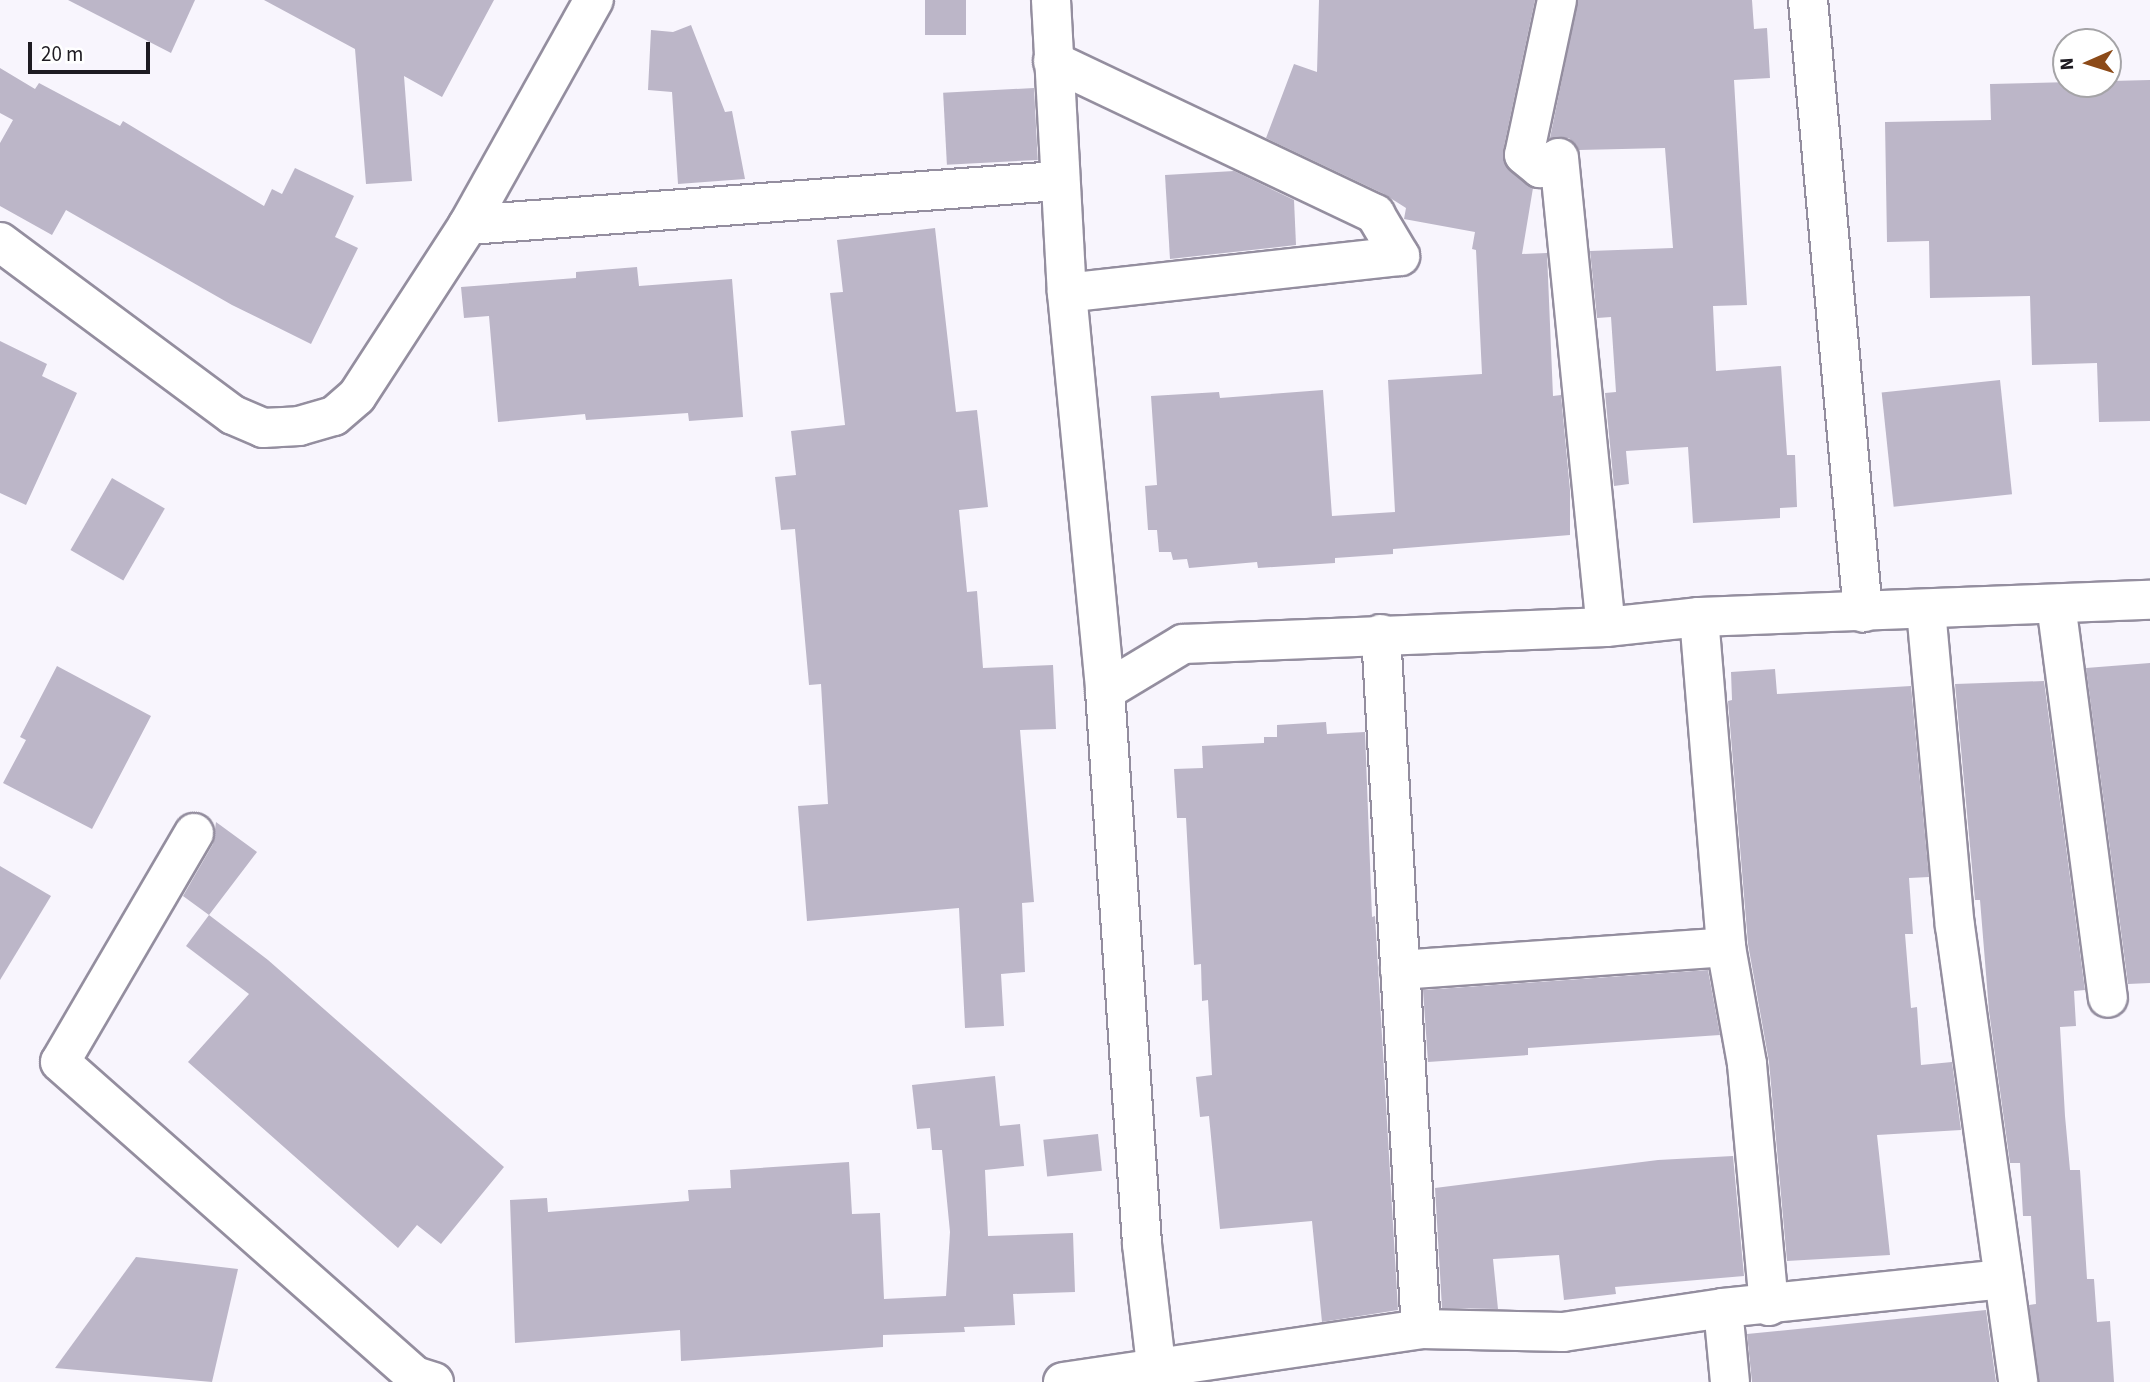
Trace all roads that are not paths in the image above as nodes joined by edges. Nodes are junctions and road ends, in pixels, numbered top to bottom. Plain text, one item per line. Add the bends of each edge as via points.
1 (594, 0) edge
2 (1051, 0) edge
3 (1557, 0) edge
4 (1808, 0) edge
5 (1054, 61) junction
6 (1058, 181) junction
7 (468, 225) junction
8 (0, 242) edge
9 (1067, 293) junction
10 (2150, 600) edge
11 (2056, 604) junction
12 (1926, 610) junction
13 (1863, 613) junction
14 (1699, 617) junction
15 (1606, 627) junction
16 (1381, 635) junction
17 (1105, 691) junction
18 (194, 834) dead end
19 (1726, 947) junction
20 (1400, 970) junction
21 (2108, 998) dead end
22 (2004, 1279) junction
23 (1769, 1306) junction
24 (1723, 1308) junction
25 (1421, 1329) junction
26 (1157, 1374) edge
27 (434, 1382) edge
28 (1063, 1382) edge
29 (1730, 1382) edge
30 (2018, 1382) edge

1 - 7 street
2 - 5 street
3 - 15 street via 1524,155 1540,168 1559,158
4 - 13 street
5 - 6 street
5 - 9 street via 1375,214 1399,256
6 - 7 street
6 - 9 street
7 - 8 street via 357,396 334,416 299,426 263,428 233,415
9 - 17 street
10 - 11 street
11 - 12 street
11 - 21 street
12 - 13 street
12 - 22 street via 1955,926
13 - 14 street
14 - 15 street
14 - 19 street
15 - 16 street
16 - 17 street via 1183,644
16 - 20 street
17 - 26 street via 1142,1244
18 - 27 street via 60,1062 415,1376
19 - 20 street
19 - 23 street via 1747,1064
20 - 25 street
22 - 23 street
22 - 30 street
23 - 24 street
24 - 25 street via 1563,1332
24 - 29 street
25 - 26 street
26 - 28 street

